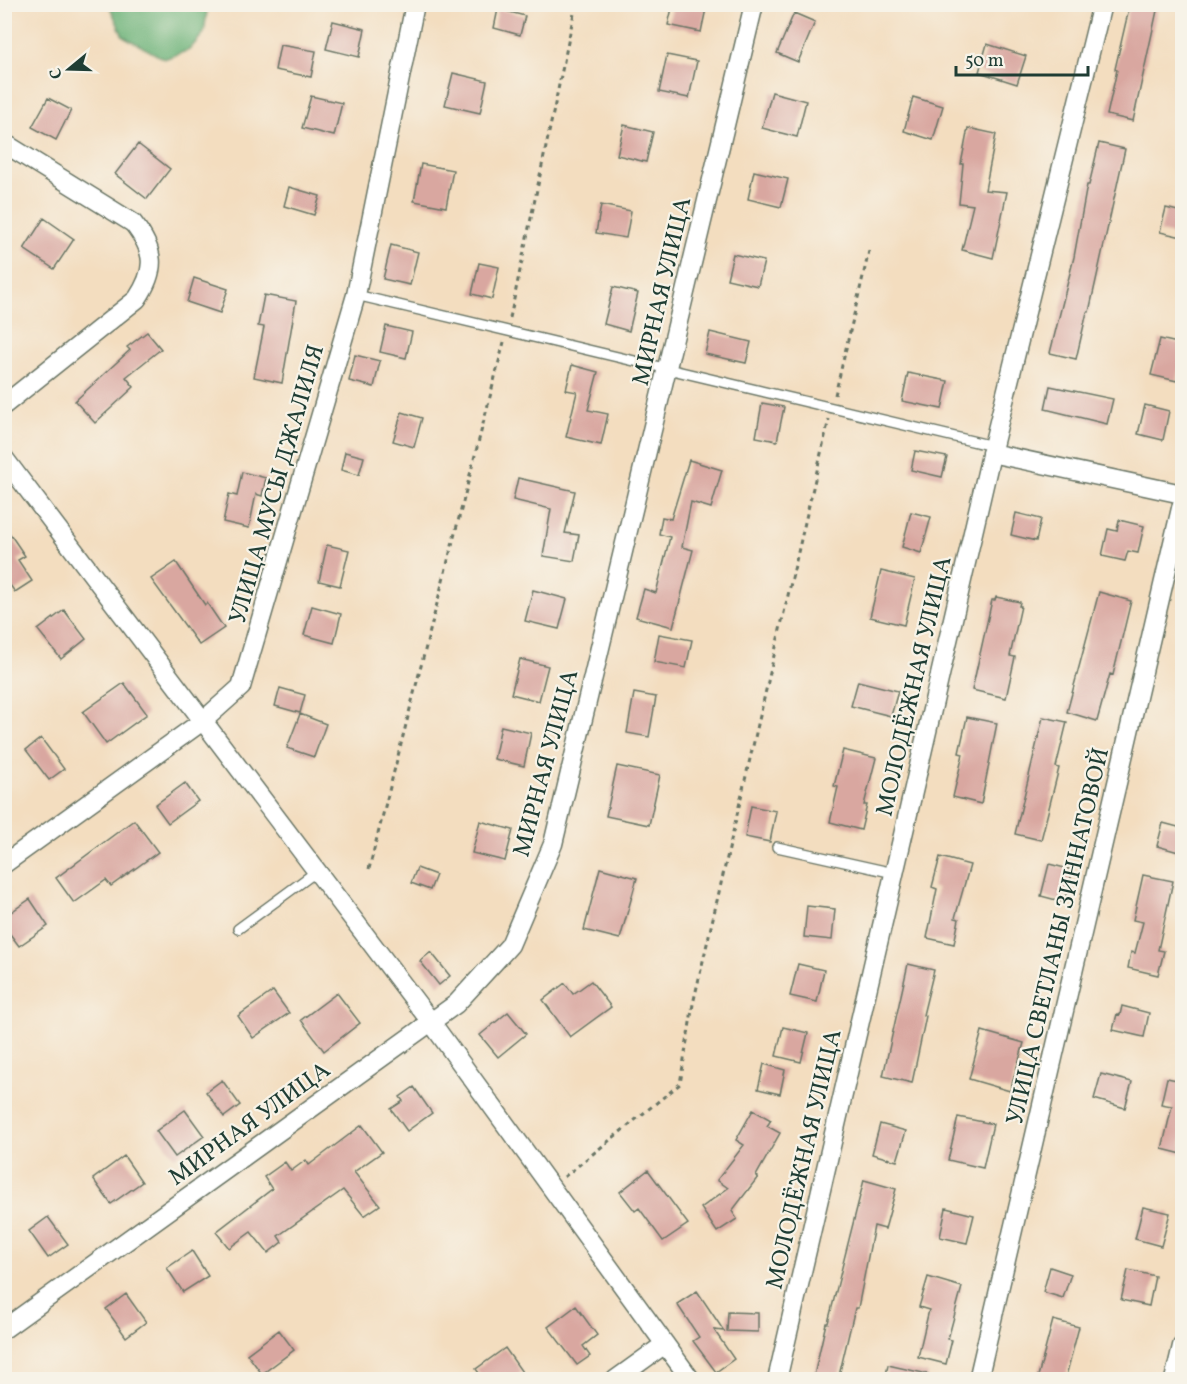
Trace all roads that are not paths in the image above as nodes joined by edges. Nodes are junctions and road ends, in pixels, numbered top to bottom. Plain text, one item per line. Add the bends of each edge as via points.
1 (415, 4) edge
2 (754, 4) edge
3 (1102, 4) edge
4 (4, 143) edge
5 (357, 296) junction
6 (667, 370) junction
7 (4, 405) edge
8 (992, 450) junction
9 (4, 458) edge
10 (1182, 494) edge
11 (1182, 504) edge
12 (204, 720) junction
13 (777, 847) dead end
14 (4, 864) edge
15 (317, 871) junction
16 (894, 873) junction
17 (238, 929) dead end
18 (431, 1022) junction
19 (4, 1329) edge
20 (664, 1344) junction
21 (1182, 1346) edge
22 (615, 1380) edge
23 (692, 1380) edge
24 (777, 1380) edge
25 (978, 1380) edge
26 (1174, 1380) edge

1 - 5 street, УЛИЦА МУСЫ ДЖАЛИЛЯ
2 - 6 street, МИРНАЯ УЛИЦА
3 - 8 street, МОЛОДЁЖНАЯ УЛИЦА
4 - 7 street via 133,223 145,238 151,259 148,283 137,299
5 - 6 lane
5 - 12 street, УЛИЦА МУСЫ ДЖАЛИЛЯ via 241,687
6 - 8 lane
6 - 18 street, МИРНАЯ УЛИЦА via 553,844 510,945 456,1004
8 - 10 street
8 - 16 street, МОЛОДЁЖНАЯ УЛИЦА
9 - 12 street
11 - 25 street, УЛИЦА СВЕТЛАНЫ ЗИННАТОВОЙ
12 - 14 street, УЛИЦА МУСЫ ДЖАЛИЛЯ
12 - 15 street
13 - 16 lane
15 - 17 lane
15 - 18 street
16 - 24 street, МОЛОДЁЖНАЯ УЛИЦА
18 - 19 street, МИРНАЯ УЛИЦА
18 - 20 street
20 - 22 street
20 - 23 street
21 - 26 street

